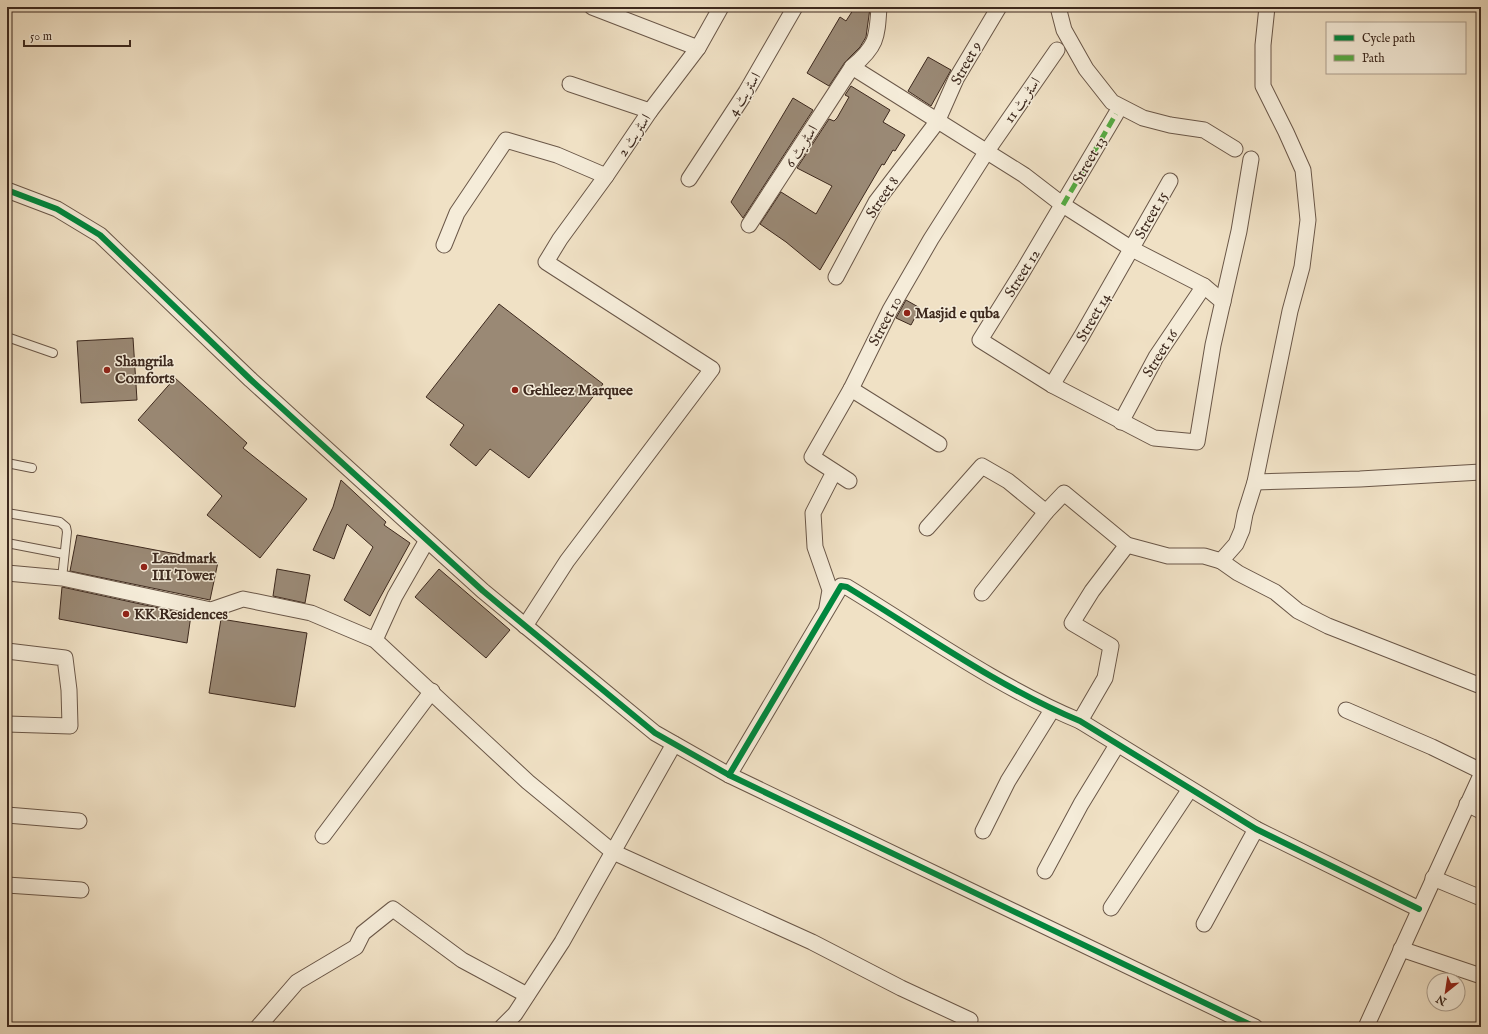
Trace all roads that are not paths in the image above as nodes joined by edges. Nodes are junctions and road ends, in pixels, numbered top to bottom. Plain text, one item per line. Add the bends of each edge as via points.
1 (592, 7) edge
2 (721, 7) edge
3 (795, 7) edge
4 (879, 7) edge
5 (999, 7) edge
6 (1058, 7) edge
7 (1266, 7) edge
8 (698, 48) junction
9 (1057, 50) dead end
10 (852, 67) junction
11 (570, 84) dead end
12 (650, 111) junction
13 (1116, 114) dead end
14 (937, 122) junction
15 (1235, 149) dead end
16 (987, 151) junction
17 (1251, 159) dead end
18 (606, 176) junction
19 (689, 180) dead end
20 (1170, 181) dead end
21 (7, 190) edge
22 (1062, 206) junction
23 (749, 225) dead end
24 (444, 245) dead end
25 (1132, 249) junction
26 (836, 277) dead end
27 (1204, 286) junction
28 (1223, 302) junction
29 (7, 337) edge
30 (53, 353) dead end
31 (1052, 385) junction
32 (850, 389) junction
33 (1121, 422) junction
34 (939, 444) dead end
35 (7, 463) edge
36 (32, 468) dead end
37 (834, 472) junction
38 (1481, 472) edge
39 (849, 481) dead end
40 (1255, 482) junction
41 (1046, 512) junction
42 (7, 513) edge
43 (927, 528) dead end
44 (426, 542) junction
45 (7, 543) edge
46 (1127, 544) junction
47 (64, 554) junction
48 (1221, 561) junction
49 (7, 573) edge
50 (62, 578) junction
51 (982, 593) dead end
52 (827, 612) junction
53 (525, 626) junction
54 (375, 640) junction
55 (7, 652) edge
56 (1481, 686) edge
57 (432, 691) junction
58 (1052, 710) junction
59 (1346, 710) dead end
60 (1080, 721) junction
61 (7, 724) edge
62 (674, 744) junction
63 (1117, 745) junction
64 (1481, 771) edge
65 (729, 775) junction
66 (1481, 775) edge
67 (1190, 789) junction
68 (1474, 808) edge
69 (7, 815) edge
70 (79, 821) dead end
71 (1256, 829) junction
72 (983, 831) dead end
73 (323, 836) dead end
74 (613, 852) junction
75 (1045, 871) dead end
76 (1433, 878) junction
77 (7, 885) edge
78 (81, 890) dead end
79 (1481, 898) edge
80 (1111, 908) dead end
81 (1419, 909) junction
82 (1204, 924) dead end
83 (1401, 949) junction
84 (1481, 976) edge
85 (527, 995) junction
86 (258, 1027) edge
87 (502, 1027) edge
88 (965, 1027) edge
89 (1255, 1027) edge
90 (1366, 1027) edge

1 - 8 street
2 - 8 street, اسٹریٹ 2
3 - 19 street, اسٹریٹ 4 via 746,92
4 - 10 street, اسٹریٹ 6 via 878,35 867,55
5 - 14 street, Street 9 via 956,79
6 - 15 street via 1064,30 1086,69 1112,102 1143,118 1204,130
7 - 40 street via 1262,45 1263,86 1303,170 1308,220 1302,266 1290,311
8 - 12 street, اسٹریٹ 2
9 - 16 street, اسٹریٹ 11
10 - 14 street
10 - 23 street, اسٹریٹ 6
11 - 12 street
12 - 18 street, اسٹریٹ 2
13 - 22 street, Street 13
14 - 16 street
14 - 26 street, Street 8 via 876,202
16 - 22 street via 1024,175
16 - 32 street, Street 10 via 890,310
17 - 28 street via 1240,231
18 - 24 street via 557,155 506,140 457,213
18 - 53 street, اسٹریٹ 2 via 546,262 712,368 567,561
20 - 25 street, Street 15
21 - 44 street via 56,209 100,235 251,380
22 - 25 street
22 - 31 street, Street 12 via 980,340
25 - 27 street
25 - 31 street, Street 14
27 - 28 street
27 - 33 street, Street 16 via 1156,357
28 - 33 street via 1196,442 1154,438
29 - 30 lane
31 - 33 street
32 - 34 street
32 - 37 street, Street 10 via 812,458
35 - 36 lane
37 - 39 street, Street 10
37 - 52 street via 813,512 815,547 830,590
38 - 40 street
40 - 48 street via 1236,544
41 - 43 street via 1008,480 982,466
41 - 46 street via 1064,493
41 - 51 street
42 - 47 lane via 60,522 66,527 67,532
44 - 53 street
44 - 54 street via 395,596
45 - 47 lane
46 - 48 street via 1168,556 1204,556
46 - 60 street via 1072,623 1111,646 1105,678
47 - 50 lane
48 - 56 street via 1275,592 1298,611 1328,626
49 - 50 street
50 - 54 street via 210,610 243,599 311,613
52 - 58 street via 841,586 847,587
52 - 65 street
53 - 62 street via 655,733
54 - 57 street
55 - 61 street via 65,658 70,726
57 - 73 street
57 - 74 street via 528,782
58 - 60 street
58 - 72 street via 1008,781
59 - 64 street
60 - 63 street
62 - 65 street
62 - 74 street
63 - 67 street
63 - 75 street
65 - 89 street
66 - 68 street
67 - 71 street
67 - 80 street
68 - 76 street
69 - 70 street
71 - 81 street
71 - 82 street
74 - 85 street via 562,942
74 - 88 street via 812,942 970,1020
76 - 79 street
76 - 81 street
77 - 78 street
81 - 83 street
83 - 84 street
83 - 90 street
85 - 86 street via 462,960 393,909 363,933 356,947 298,982
85 - 87 street via 515,1014

